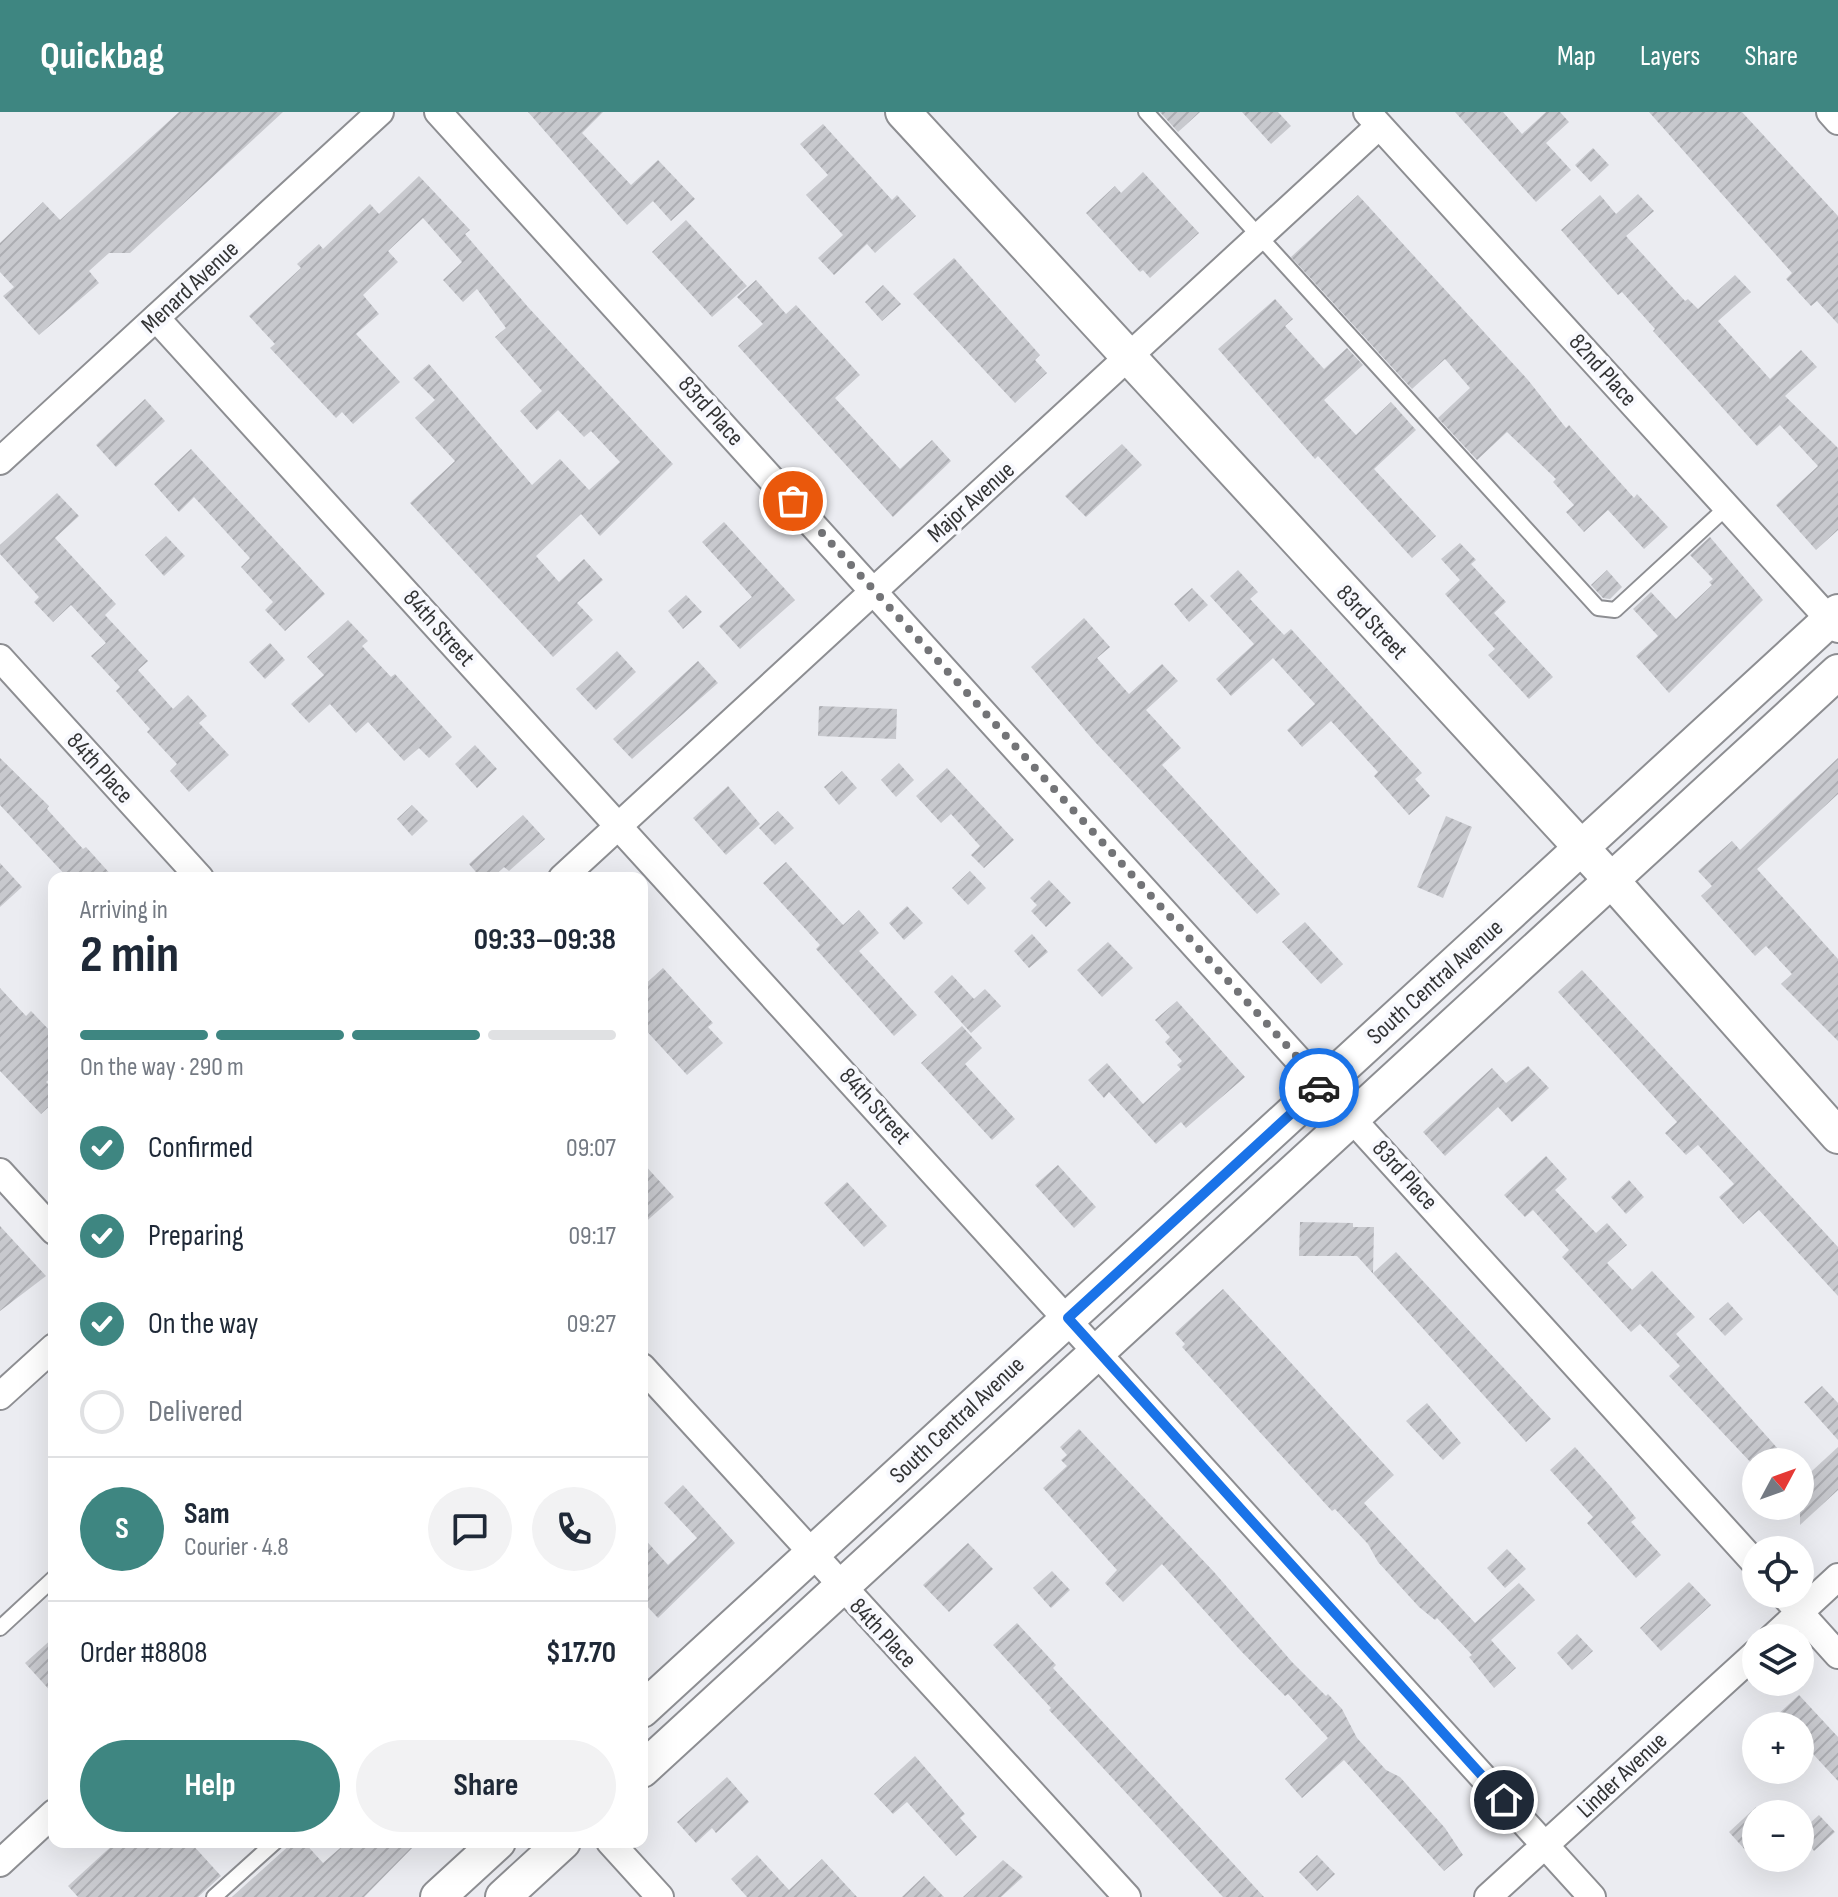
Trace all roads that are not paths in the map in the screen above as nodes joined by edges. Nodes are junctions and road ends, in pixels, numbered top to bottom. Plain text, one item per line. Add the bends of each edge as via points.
1 (380, 112) edge
2 (438, 112) edge
3 (903, 112) edge
4 (1146, 112) edge
5 (1830, 112) edge
6 (1380, 117) edge
7 (1838, 121) edge
8 (1259, 237) junction
9 (156, 318) junction
10 (1129, 358) junction
11 (0, 461) edge
12 (1727, 507) junction
13 (874, 590) junction
14 (1835, 620) edge
15 (0, 658) edge
16 (1838, 672) edge
17 (619, 825) junction
18 (1582, 849) junction
19 (195, 872) edge
20 (568, 872) edge
21 (1612, 881) junction
22 (1323, 1085) junction
23 (1352, 1116) junction
24 (1837, 1133) edge
25 (0, 1172) edge
26 (48, 1224) edge
27 (1068, 1318) junction
28 (1098, 1350) junction
29 (48, 1352) edge
30 (648, 1374) edge
31 (0, 1396) edge
32 (1742, 1548) edge
33 (811, 1555) junction
34 (1838, 1577) edge
35 (48, 1584) edge
36 (841, 1588) junction
37 (1814, 1590) edge
38 (1796, 1608) edge
39 (0, 1628) edge
40 (1838, 1655) edge
41 (1742, 1666) edge
42 (648, 1704) edge
43 (648, 1765) edge
44 (48, 1819) edge
45 (1545, 1846) junction
46 (268, 1848) edge
47 (491, 1848) edge
48 (556, 1848) edge
49 (615, 1848) edge
50 (0, 1863) edge
51 (214, 1897) edge
52 (438, 1897) edge
53 (503, 1897) edge
54 (660, 1897) edge
55 (1127, 1897) edge
56 (1488, 1897) edge
57 (1592, 1897) edge

1 - 9 street, Menard Avenue
2 - 13 street, 83rd Place
3 - 10 street, 83rd Street
4 - 8 lane
5 - 7 street
6 - 8 street, Major Avenue
6 - 12 street, 82nd Place
8 - 10 street, Major Avenue
8 - 12 lane via 1598,608 1615,610
9 - 11 street, Menard Avenue
9 - 17 street, 84th Street
10 - 13 street, Major Avenue
10 - 18 street, 83rd Street
12 - 14 street, 82nd Place
13 - 17 street, Major Avenue
13 - 22 street, 83rd Place
14 - 18 street, South Central Avenue
15 - 19 street, 84th Place
16 - 21 street, South Central Avenue
17 - 20 street, Major Avenue
17 - 27 street, 84th Street
18 - 21 street, 83rd Street
18 - 22 street, South Central Avenue
21 - 23 street, South Central Avenue
21 - 24 street, 83rd Street
22 - 23 street, 83rd Place
22 - 27 street, South Central Avenue
23 - 28 street, South Central Avenue
23 - 32 street, 83rd Place
25 - 26 street
27 - 28 street, 84th Street
27 - 33 street, South Central Avenue
28 - 36 street, South Central Avenue
28 - 45 street, 84th Street
29 - 31 street
30 - 33 street, 84th Place
33 - 36 street, 84th Place
33 - 42 street, South Central Avenue
34 - 37 street
35 - 39 lane
36 - 43 street, South Central Avenue
36 - 55 street, 84th Place
38 - 40 street
41 - 45 street, Linder Avenue
44 - 50 street
45 - 56 street, Linder Avenue
45 - 57 street, 84th Street
46 - 51 lane
47 - 52 street
48 - 53 street
49 - 54 street

